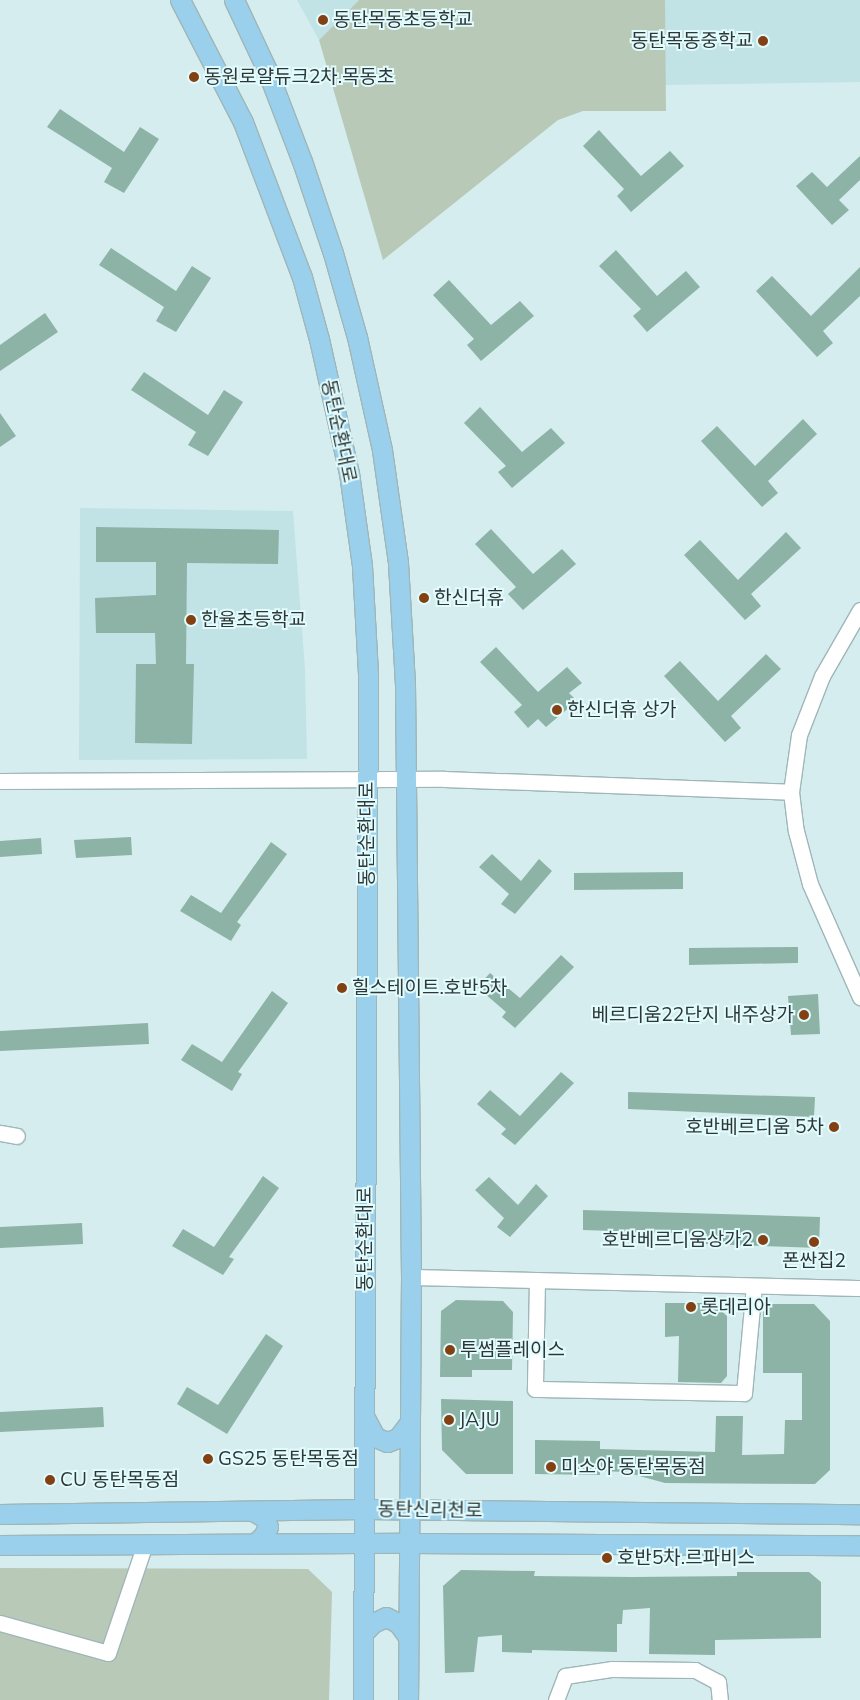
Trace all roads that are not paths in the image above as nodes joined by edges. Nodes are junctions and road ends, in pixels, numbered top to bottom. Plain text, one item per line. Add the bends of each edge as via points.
1 (180, 0) edge
2 (234, 0) edge
3 (860, 610) edge
4 (367, 779) junction
5 (405, 779) junction
6 (0, 781) edge
7 (791, 792) junction
8 (860, 997) edge
9 (0, 1133) edge
10 (17, 1136) dead end
11 (411, 1277) junction
12 (537, 1280) junction
13 (754, 1286) junction
14 (860, 1288) edge
15 (364, 1417) junction
16 (410, 1422) junction
17 (364, 1509) junction
18 (409, 1510) junction
19 (254, 1511) junction
20 (508, 1511) junction
21 (0, 1514) edge
22 (860, 1514) edge
23 (409, 1543) junction
24 (508, 1543) junction
25 (145, 1544) junction
26 (254, 1544) junction
27 (364, 1544) junction
28 (0, 1545) edge
29 (860, 1545) edge
30 (0, 1623) edge
31 (363, 1633) junction
32 (408, 1637) junction
33 (363, 1700) edge
34 (408, 1700) edge
35 (556, 1700) edge
36 (720, 1700) edge

1 - 4 main road, 동탄순환대로 via 243,122 288,237 319,339 349,473 361,558 368,675
2 - 5 main road, 동탄순환대로 via 267,70 302,161 360,346 382,450 398,563 405,684
3 - 7 street via 822,676 799,735
4 - 5 street
4 - 6 street
4 - 15 main road, 동탄순환대로
5 - 7 street
5 - 11 main road, 동탄순환대로
7 - 8 street via 796,831 810,884
9 - 10 street
11 - 12 street
11 - 16 main road, 동탄순환대로
12 - 13 street
12 - 13 street via 535,1389 744,1393
13 - 14 street
15 - 16 main road via 375,1437 387,1442 398,1438
15 - 17 main road, 동탄순환대로
16 - 18 main road, 동탄순환대로
17 - 18 main road, 동탄신리천로
17 - 19 main road, 동탄신리천로
17 - 27 main road, 동탄순환대로
18 - 20 main road, 동탄신리천로
18 - 23 main road, 동탄순환대로
19 - 21 main road, 동탄신리천로
19 - 26 main road via 265,1518 268,1528
20 - 22 main road, 동탄신리천로
20 - 24 main road via 493,1518 490,1529 496,1538
23 - 24 main road, 동탄신리천로
23 - 27 main road, 동탄신리천로
23 - 32 main road, 동탄순환대로
24 - 29 main road, 동탄신리천로
25 - 26 main road, 동탄신리천로
25 - 28 main road, 동탄신리천로
25 - 30 street via 108,1652
26 - 27 main road, 동탄신리천로
27 - 31 main road, 동탄순환대로
31 - 32 main road via 386,1617 398,1622
31 - 33 main road, 동탄순환대로
32 - 34 main road, 동탄순환대로
35 - 36 street via 565,1676 612,1669 696,1670 718,1682

